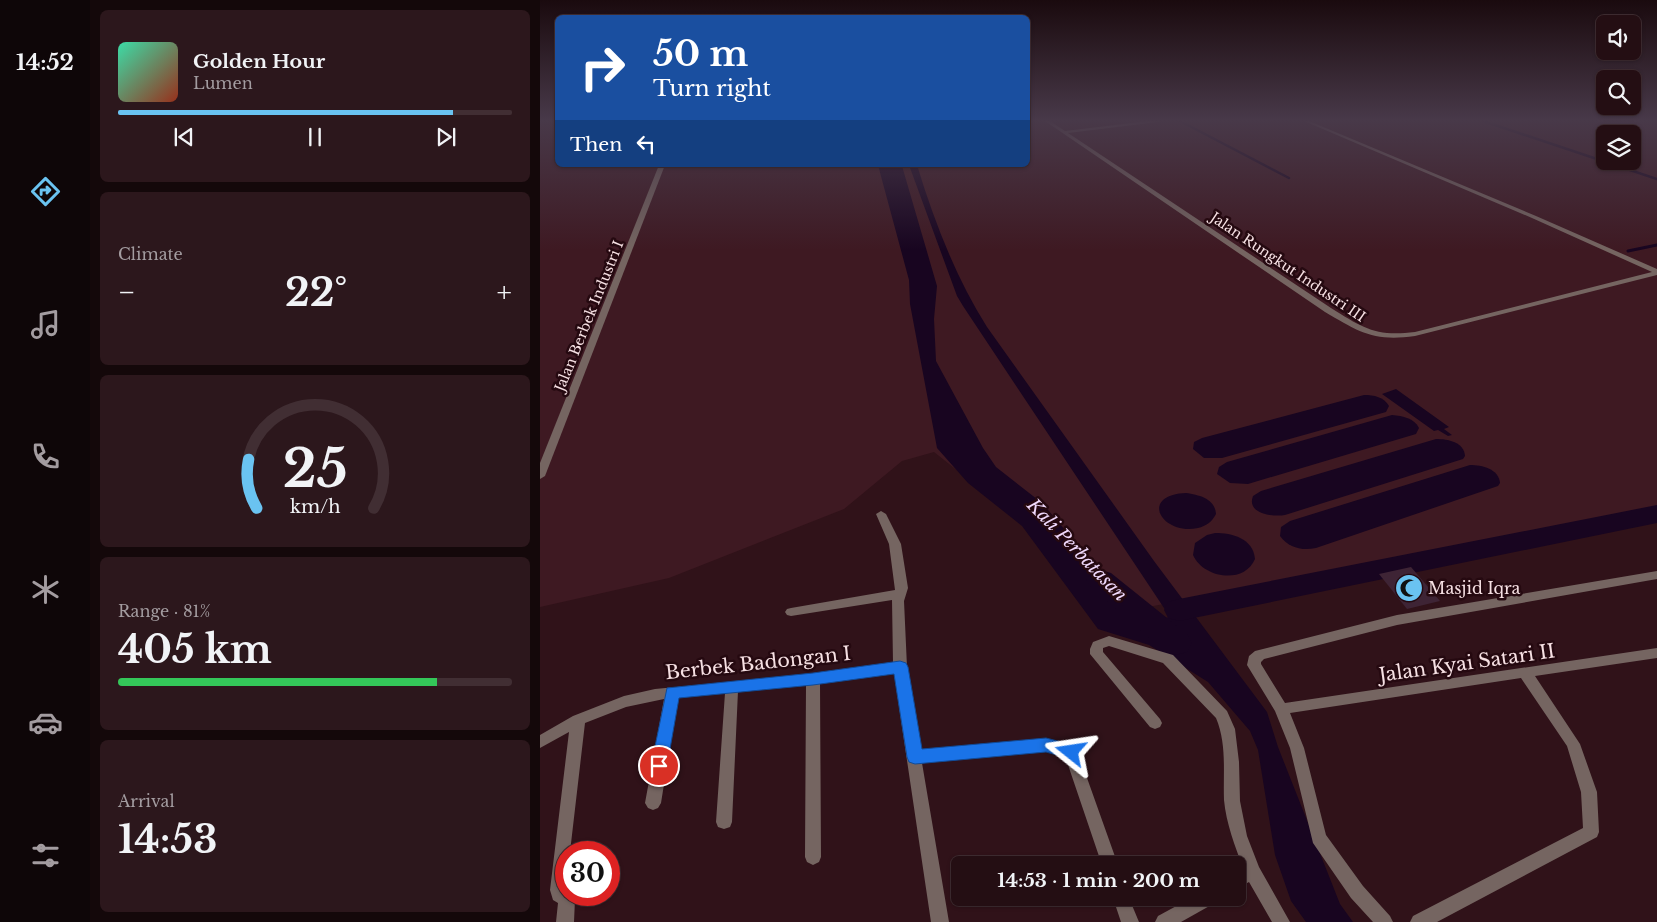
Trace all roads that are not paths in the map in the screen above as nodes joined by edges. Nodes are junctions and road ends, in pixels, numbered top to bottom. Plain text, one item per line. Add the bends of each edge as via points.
1 (1112, 164) edge
2 (1408, 164) edge
3 (661, 167) edge
4 (1657, 273) edge
5 (540, 476) edge
6 (881, 514) dead end
7 (1657, 575) edge
8 (900, 594) junction
9 (791, 612) dead end
10 (1655, 656) edge
11 (900, 667) junction
12 (1525, 674) junction
13 (813, 679) junction
14 (732, 686) junction
15 (672, 692) junction
16 (1281, 709) junction
17 (578, 720) junction
18 (1155, 723) dead end
19 (540, 742) edge
20 (915, 757) junction
21 (653, 803) dead end
22 (724, 822) dead end
23 (1107, 856) edge
24 (1242, 856) edge
25 (813, 857) dead end
26 (1246, 877) edge
27 (1124, 906) edge
28 (1193, 906) edge
29 (565, 922) edge
30 (940, 922) edge
31 (1130, 922) edge
32 (1164, 922) edge
33 (1281, 922) edge
34 (1384, 922) edge
35 (1419, 922) edge

1 - 4 street, Jalan Rungkut Industri III via 1328,310 1363,332 1376,336 1415,334
2 - 4 street
3 - 5 street, Jalan Berbek Industri I
6 - 8 street via 895,544 902,588
7 - 16 street via 1396,620 1256,657 1254,665
8 - 9 street
8 - 11 street
10 - 12 street, Jalan Kyai Satari II
11 - 13 street, Berbek Badongan I
11 - 20 street
12 - 16 street, Jalan Kyai Satari II
12 - 35 street via 1573,744 1589,792 1591,832
13 - 14 street, Berbek Badongan I
13 - 25 street
14 - 15 street, Berbek Badongan I
14 - 22 street
15 - 17 street, Berbek Badongan I via 624,702
15 - 21 street
16 - 34 street via 1297,748 1319,838 1357,892
17 - 19 street, Berbek Badongan I
17 - 29 street via 558,890 567,899
18 - 24 street via 1097,654 1098,645 1109,641 1168,659 1222,715 1228,729 1232,801
20 - 23 street via 1046,745 1071,752
20 - 30 street
26 - 33 street
27 - 31 street
28 - 32 street

